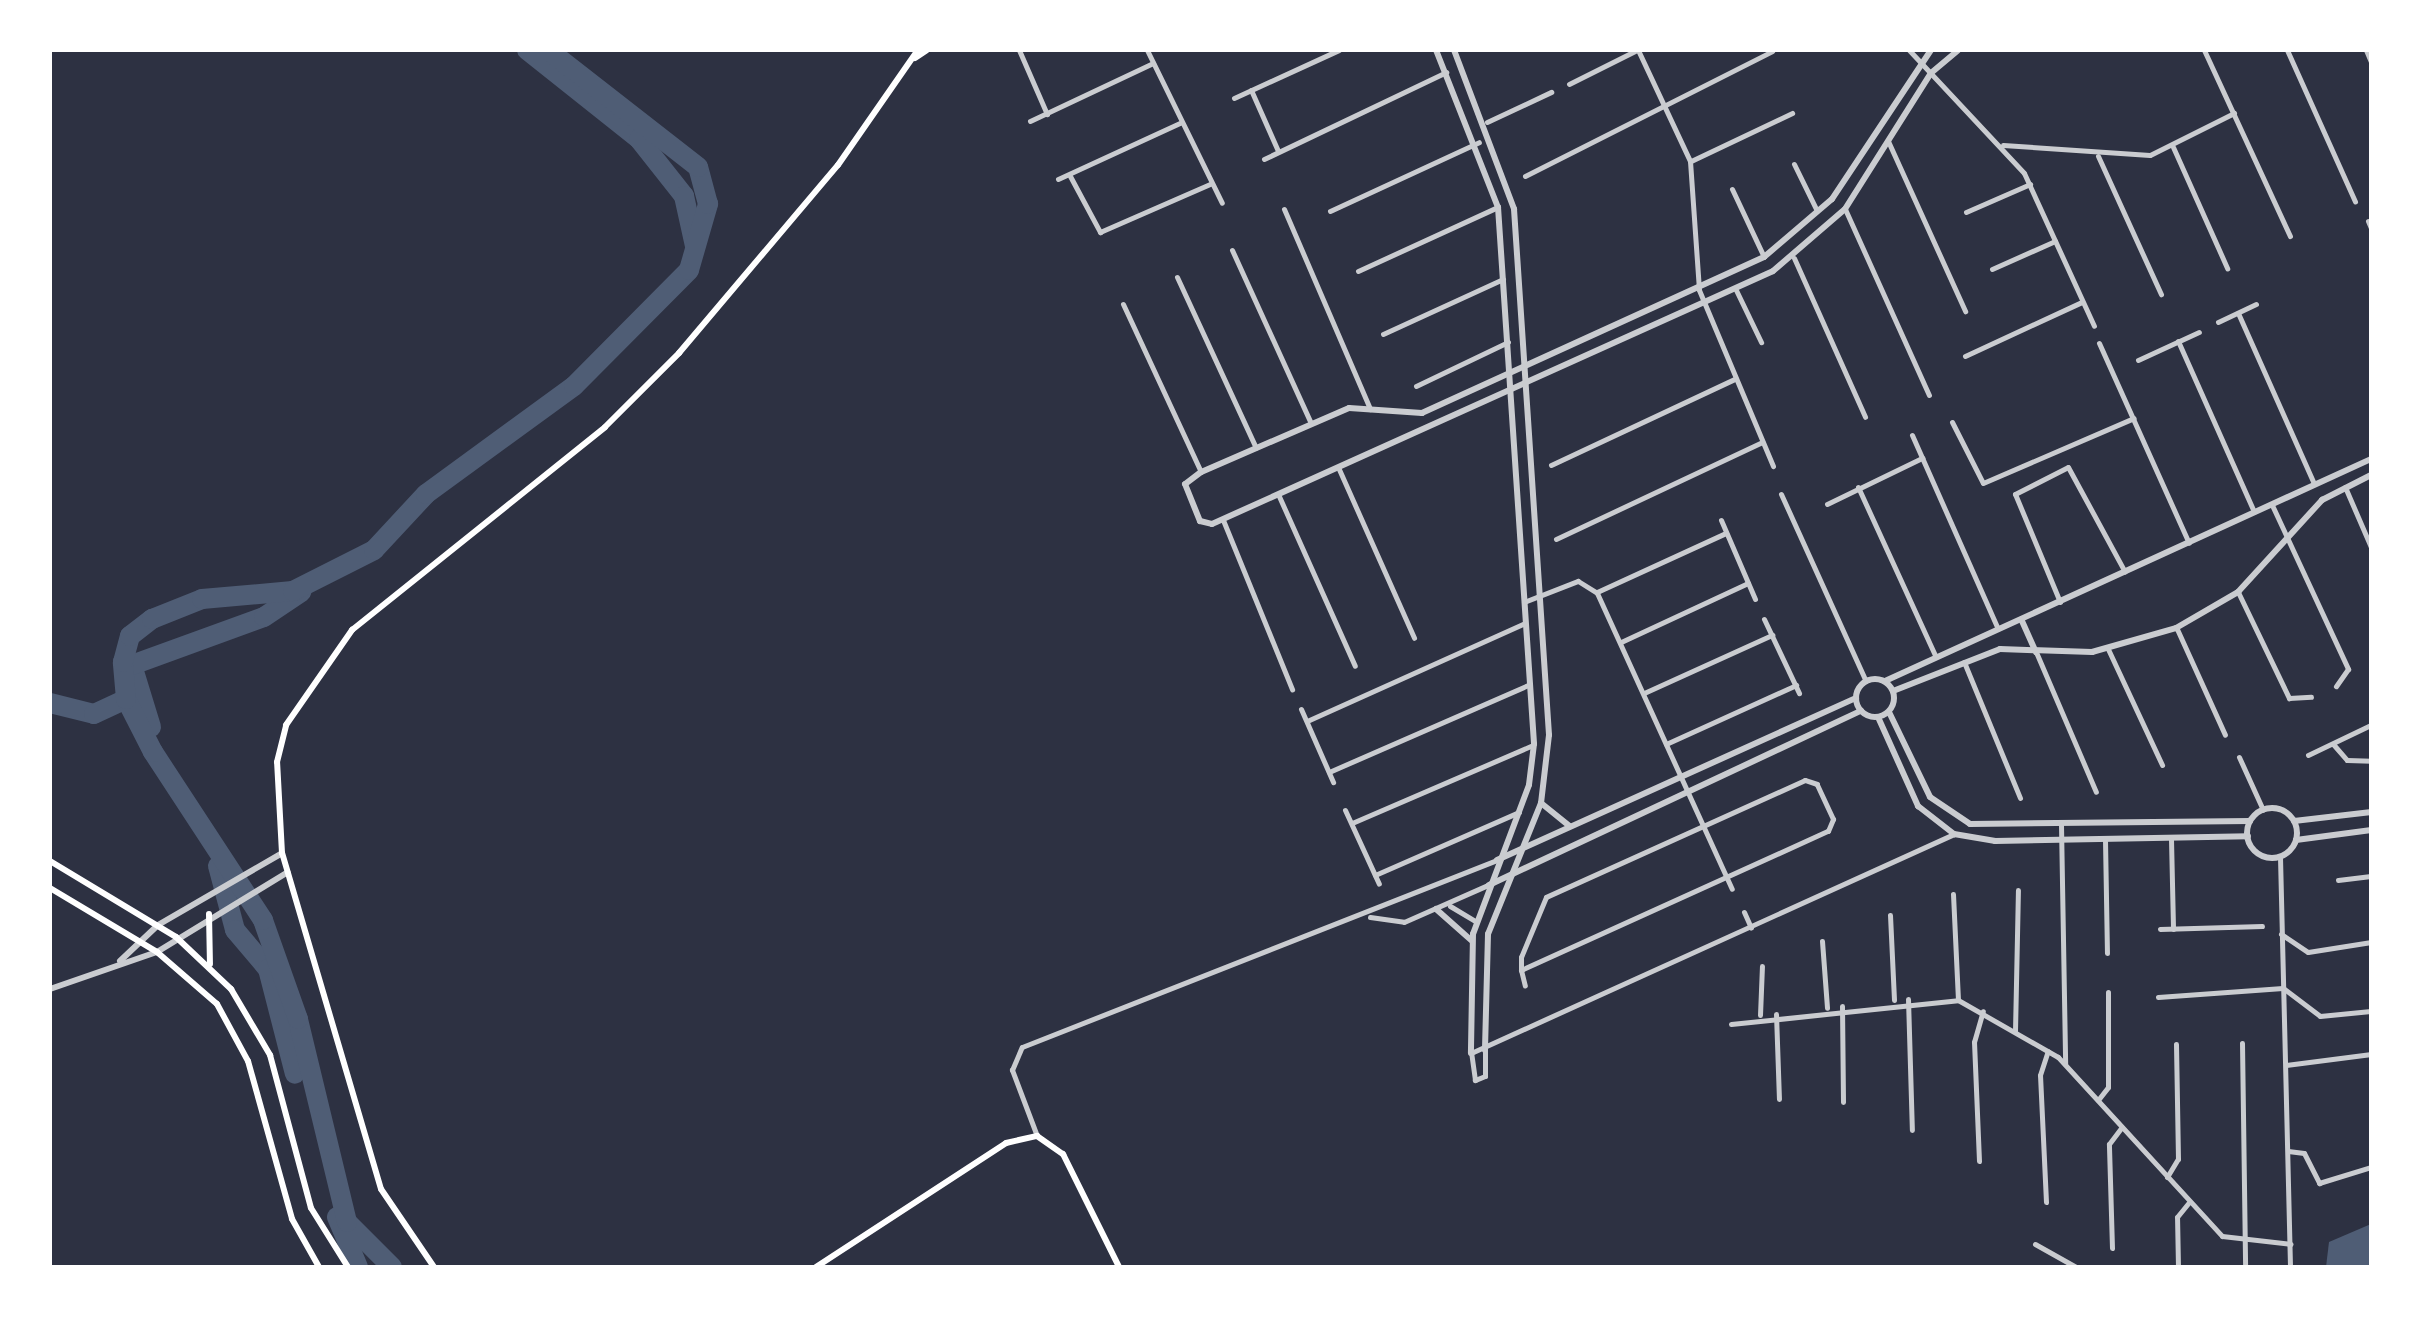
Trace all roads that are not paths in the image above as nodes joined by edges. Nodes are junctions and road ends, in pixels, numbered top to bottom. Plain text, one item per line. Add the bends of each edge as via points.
1 (927, 50) edge
2 (1147, 50) edge
3 (1339, 50) edge
4 (1436, 50) edge
5 (1454, 50) edge
6 (1637, 50) edge
7 (1909, 50) edge
8 (1932, 50) edge
9 (1958, 50) edge
10 (2204, 50) edge
11 (2287, 50) edge
12 (2366, 50) edge
13 (1021, 51) edge
14 (1772, 51) edge
15 (916, 54) edge
16 (1918, 61) junction
17 (2371, 62) edge
18 (1153, 63) junction
19 (1446, 72) junction
20 (1931, 74) junction
21 (1569, 84) dead end
22 (1471, 88) junction
23 (1250, 90) junction
24 (1551, 92) dead end
25 (1457, 95) junction
26 (1234, 98) dead end
27 (1665, 105) junction
28 (1792, 113) dead end
29 (2234, 113) junction
30 (1047, 114) junction
31 (1030, 121) dead end
32 (1487, 122) junction
33 (1180, 123) junction
34 (1888, 141) junction
35 (1479, 142) junction
36 (2000, 144) junction
37 (2172, 146) junction
38 (1279, 152) junction
39 (2098, 155) junction
40 (1264, 159) dead end
41 (1690, 162) junction
42 (1794, 164) dead end
43 (1070, 176) junction
44 (1526, 176) dead end
45 (1058, 179) dead end
46 (1210, 184) junction
47 (1509, 184) junction
48 (2030, 184) junction
49 (1732, 189) dead end
50 (1495, 190) junction
51 (2355, 200) dead end
52 (1222, 203) dead end
53 (1498, 207) junction
54 (1845, 208) junction
55 (1284, 209) dead end
56 (1330, 211) dead end
57 (1966, 212) dead end
58 (1818, 213) junction
59 (2290, 236) dead end
60 (2055, 241) junction
61 (1232, 250) dead end
62 (1764, 257) junction
63 (1794, 258) junction
64 (2227, 268) dead end
65 (1992, 270) dead end
66 (1358, 272) dead end
67 (1176, 277) dead end
68 (1504, 279) junction
69 (1698, 290) junction
70 (1736, 290) junction
71 (2162, 294) dead end
72 (2082, 302) junction
73 (1122, 304) dead end
74 (1705, 304) junction
75 (2256, 304) dead end
76 (1965, 311) dead end
77 (2238, 313) junction
78 (2218, 322) dead end
79 (2094, 326) dead end
80 (2198, 332) dead end
81 (1383, 334) dead end
82 (1508, 342) junction
83 (1761, 342) dead end
84 (2099, 342) dead end
85 (2178, 342) junction
86 (1965, 356) dead end
87 (2138, 360) dead end
88 (1525, 368) junction
89 (1510, 375) junction
90 (1735, 379) junction
91 (1526, 384) junction
92 (1416, 386) dead end
93 (1511, 391) junction
94 (1929, 395) dead end
95 (1371, 410) junction
96 (1865, 417) dead end
97 (2134, 418) junction
98 (1952, 422) dead end
99 (1311, 423) junction
100 (1912, 435) dead end
101 (1762, 442) junction
102 (1256, 448) junction
103 (1922, 458) junction
104 (2371, 459) edge
105 (1551, 465) dead end
106 (1338, 466) junction
107 (1773, 466) dead end
108 (1201, 472) junction
109 (2371, 474) edge
110 (2314, 486) junction
111 (1858, 487) junction
112 (2344, 487) junction
113 (1278, 494) junction
114 (1781, 494) dead end
115 (1827, 504) dead end
116 (2272, 505) junction
117 (2254, 512) junction
118 (1222, 519) junction
119 (1721, 520) dead end
120 (1726, 533) junction
121 (2290, 535) junction
122 (1556, 539) dead end
123 (2189, 542) junction
124 (2371, 547) edge
125 (2124, 572) junction
126 (1748, 584) junction
127 (2238, 592) junction
128 (1597, 593) junction
129 (1539, 595) junction
130 (1755, 599) dead end
131 (1524, 602) junction
132 (2060, 602) junction
133 (1764, 619) dead end
134 (2022, 621) junction
135 (1525, 624) junction
136 (2176, 628) junction
137 (1999, 631) junction
138 (1772, 635) junction
139 (1414, 638) dead end
140 (1622, 642) junction
141 (2108, 649) junction
142 (2036, 652) junction
143 (1937, 660) junction
144 (1964, 661) junction
145 (1355, 666) dead end
146 (1866, 681) junction
147 (1885, 682) junction
148 (1530, 684) junction
149 (1796, 686) junction
150 (2336, 686) dead end
151 (1292, 688) dead end
152 (1894, 691) junction
153 (1644, 693) junction
154 (1799, 693) dead end
155 (2311, 697) dead end
156 (1856, 698) junction
157 (1301, 709) dead end
158 (1861, 711) junction
159 (1889, 712) junction
160 (1878, 717) junction
161 (1307, 721) junction
162 (2370, 728) edge
163 (2225, 735) dead end
164 (1534, 744) junction
165 (1666, 744) junction
166 (2333, 744) junction
167 (2308, 755) dead end
168 (2238, 757) dead end
169 (2371, 761) edge
170 (2162, 764) dead end
171 (1329, 772) junction
172 (1682, 778) junction
173 (1333, 782) dead end
174 (2096, 792) dead end
175 (1689, 793) junction
176 (2020, 798) dead end
177 (1540, 804) junction
178 (1345, 810) dead end
179 (2263, 810) junction
180 (1520, 812) junction
181 (2371, 812) edge
182 (2250, 821) junction
183 (2294, 821) junction
184 (1352, 823) junction
185 (2062, 825) junction
186 (1570, 826) junction
187 (1704, 828) junction
188 (2371, 830) edge
189 (1954, 834) junction
190 (2248, 836) junction
191 (2170, 839) junction
192 (2062, 840) junction
193 (2105, 840) junction
194 (2296, 840) junction
195 (1520, 849) junction
196 (282, 852) junction
197 (2280, 856) junction
198 (1497, 860) junction
199 (50, 861) edge
200 (288, 872) junction
201 (1375, 874) junction
202 (1510, 874) junction
203 (2371, 876) edge
204 (1727, 878) junction
205 (2338, 880) dead end
206 (1379, 884) dead end
207 (1488, 885) junction
208 (50, 888) edge
209 (1732, 889) dead end
210 (2018, 890) dead end
211 (1953, 894) dead end
212 (1447, 905) junction
213 (1436, 909) junction
214 (1744, 912) dead end
215 (210, 914) junction
216 (1890, 915) dead end
217 (1370, 917) junction
218 (1477, 922) junction
219 (158, 925) junction
220 (2262, 926) dead end
221 (1751, 928) junction
222 (2160, 929) dead end
223 (2173, 929) junction
224 (2281, 934) junction
225 (176, 938) junction
226 (1472, 941) junction
227 (1822, 941) dead end
228 (140, 942) junction
229 (2371, 942) edge
230 (157, 952) junction
231 (2107, 953) dead end
232 (115, 965) junction
233 (210, 966) junction
234 (1762, 966) dead end
235 (1521, 970) junction
236 (1525, 986) dead end
237 (50, 988) edge
238 (2283, 988) junction
239 (2108, 992) dead end
240 (2158, 997) dead end
241 (1908, 998) junction
242 (1894, 1000) junction
243 (1958, 1000) junction
244 (1842, 1006) junction
245 (1827, 1008) junction
246 (1983, 1011) junction
247 (2371, 1011) edge
248 (1776, 1014) junction
249 (1760, 1015) junction
250 (1731, 1024) dead end
251 (2015, 1030) junction
252 (2242, 1042) dead end
253 (2176, 1044) dead end
254 (1485, 1050) junction
255 (2048, 1051) junction
256 (1471, 1053) junction
257 (2371, 1054) edge
258 (2065, 1064) junction
259 (2286, 1064) junction
260 (1779, 1099) dead end
261 (2098, 1100) junction
262 (1843, 1102) dead end
263 (2123, 1126) junction
264 (1912, 1130) dead end
265 (1037, 1136) junction
266 (2288, 1151) junction
267 (1979, 1161) dead end
268 (2371, 1167) edge
269 (2167, 1177) junction
270 (2046, 1202) dead end
271 (2189, 1202) junction
272 (2244, 1242) junction
273 (2035, 1244) dead end
274 (2291, 1244) junction
275 (2112, 1248) dead end
276 (319, 1267) edge
277 (348, 1267) edge
278 (434, 1267) edge
279 (816, 1267) edge
280 (1120, 1267) edge
281 (2076, 1267) edge
282 (2178, 1267) edge
283 (2245, 1267) edge
284 (2290, 1267) edge

1 - 15 main road
2 - 18 street
3 - 23 street
4 - 19 street
5 - 22 street
6 - 21 street
6 - 27 street
7 - 16 street
8 - 16 street
9 - 20 street
10 - 29 street
11 - 51 street
12 - 17 street
13 - 30 street
14 - 27 street
15 - 196 main road via 808,203 606,428 320,665 277,762
16 - 20 street
16 - 58 street
18 - 30 street
18 - 33 street
19 - 25 street
19 - 38 street
20 - 34 street
20 - 36 street
22 - 25 street
22 - 32 street
23 - 26 street
23 - 38 street
24 - 32 street
25 - 35 street
27 - 41 street
27 - 44 street
28 - 41 street
29 - 37 street
29 - 59 street
30 - 31 street
32 - 47 street
33 - 43 street
33 - 46 street
34 - 54 street
34 - 76 street
35 - 50 street
35 - 56 street
36 - 39 street
36 - 48 street
37 - 39 street
37 - 64 street
38 - 40 street
39 - 71 street
41 - 69 street
42 - 58 street
43 - 45 street
43 - 46 street via 1100,232
46 - 52 street
47 - 50 street
47 - 88 street
48 - 57 street
48 - 60 street
49 - 62 street
50 - 53 street
53 - 66 street
53 - 68 street
54 - 63 street
54 - 94 street
55 - 95 street
58 - 62 street
60 - 65 street
60 - 72 street
61 - 99 street
62 - 69 street
63 - 70 street
63 - 96 street
67 - 102 street
68 - 81 street
68 - 82 street
69 - 74 street
69 - 88 street
70 - 74 street
70 - 83 street
72 - 79 street
72 - 86 street
73 - 108 street
74 - 90 street
74 - 91 street
75 - 77 street
77 - 78 street
77 - 110 street
80 - 85 street
82 - 89 street
82 - 92 street
84 - 97 street
85 - 87 street
85 - 117 street
88 - 89 street
88 - 91 street
89 - 93 street
89 - 95 street via 1415,416
90 - 101 street
90 - 105 street
91 - 93 street
91 - 129 street
93 - 106 street
93 - 131 street
95 - 99 street via 1349,408
97 - 98 street via 1983,483
97 - 123 street
99 - 102 street
100 - 103 street
101 - 107 street
101 - 122 street
102 - 108 street
103 - 111 street
103 - 137 street
104 - 110 street
106 - 113 street
106 - 139 street
108 - 118 street via 1186,490 1200,521
109 - 112 street
110 - 116 street
111 - 115 street
111 - 143 street
112 - 121 street
112 - 124 street
113 - 118 street
113 - 145 street
114 - 146 street
116 - 117 street
116 - 121 street
117 - 123 street
118 - 151 street
119 - 120 street
120 - 126 street
120 - 128 street
121 - 127 street
121 - 150 street via 2350,674
123 - 125 street
125 - 132 street
125 - 132 street via 2075,467 2014,494
126 - 130 street
126 - 140 street
127 - 136 street
127 - 155 street via 2292,701
128 - 129 street via 1578,581
128 - 140 street
129 - 131 street
129 - 177 street via 1549,735
131 - 135 street
132 - 134 street
133 - 138 street
134 - 137 street
134 - 142 street
135 - 148 street
135 - 161 street
136 - 141 street
136 - 163 street
137 - 143 street
138 - 149 street
138 - 153 street
140 - 153 street
141 - 142 street
141 - 170 street
142 - 144 street via 2000,649
142 - 174 street
143 - 147 street
144 - 152 street
144 - 176 street
146 - 147 street
146 - 156 street
147 - 152 street
148 - 164 street
148 - 171 street
149 - 154 street
149 - 165 street
152 - 159 street
153 - 165 street
156 - 158 street
156 - 172 street
157 - 161 street
158 - 160 street
158 - 175 street
159 - 160 street
159 - 185 street via 1919,780 1946,811 1970,824
160 - 189 street via 1918,806
161 - 171 street
162 - 166 street
164 - 180 street
164 - 184 street
165 - 172 street
166 - 167 street
166 - 169 street via 2347,760
168 - 179 street
171 - 173 street
172 - 175 street
172 - 186 street
175 - 187 street
175 - 202 street
177 - 186 street
177 - 195 street
178 - 184 street
179 - 182 street
179 - 183 street
180 - 198 street
180 - 201 street
181 - 183 street
182 - 185 street
182 - 190 street
183 - 194 street
184 - 201 street
185 - 192 street
186 - 195 street
187 - 204 street
187 - 204 street via 1810,779 1833,820 1828,831
187 - 235 street via 1546,898
188 - 194 street
189 - 192 street
189 - 221 street
190 - 191 street
190 - 197 street via 2256,851
191 - 193 street
191 - 223 street
192 - 193 street
192 - 258 street
193 - 231 street
194 - 197 street
195 - 198 street
195 - 202 street
196 - 200 main road
196 - 219 street
197 - 224 street
198 - 207 street
198 - 217 street
199 - 219 main road
200 - 215 street
200 - 278 main road via 381,1189
201 - 206 street
202 - 207 street
202 - 254 street via 1484,959
203 - 205 street
204 - 209 street
204 - 235 street
207 - 212 street
207 - 218 street
208 - 228 main road
210 - 251 street
211 - 243 street
212 - 213 street
212 - 218 street
213 - 217 street via 1391,926
213 - 226 street
214 - 221 street
215 - 225 street
215 - 233 main road
216 - 242 street
217 - 265 street via 1022,1048 1012,1070
218 - 226 street
219 - 225 main road
219 - 228 street
220 - 223 street
221 - 254 street
222 - 223 street
224 - 229 street via 2308,952
224 - 238 street
225 - 230 street
225 - 233 main road
226 - 256 street
227 - 245 street
228 - 230 main road
228 - 232 street
230 - 232 street
230 - 276 main road via 196,981 234,1029 292,1218
232 - 237 street
233 - 277 main road via 254,1020 311,1208
234 - 249 street
235 - 236 street
238 - 240 street
238 - 247 street via 2320,1016
238 - 259 street
239 - 261 street via 2108,1087
241 - 242 street
241 - 243 street
241 - 264 street
242 - 244 street
243 - 246 street
244 - 245 street
244 - 262 street
245 - 248 street
246 - 251 street
246 - 267 street via 1974,1042
248 - 249 street
248 - 260 street
249 - 250 street
251 - 255 street
252 - 272 street
253 - 269 street via 2178,1164
254 - 256 street
254 - 256 street via 1478,1080
255 - 258 street
255 - 270 street via 2040,1075
257 - 259 street
258 - 261 street
259 - 266 street
261 - 263 street
263 - 269 street
263 - 275 street via 2109,1144
265 - 279 main road via 1006,1143
265 - 280 main road via 1063,1154
266 - 268 street via 2304,1153 2319,1183
266 - 274 street
269 - 271 street
271 - 272 street via 2222,1236
271 - 282 street via 2178,1217
272 - 274 street
272 - 283 street
273 - 281 street
274 - 284 street

